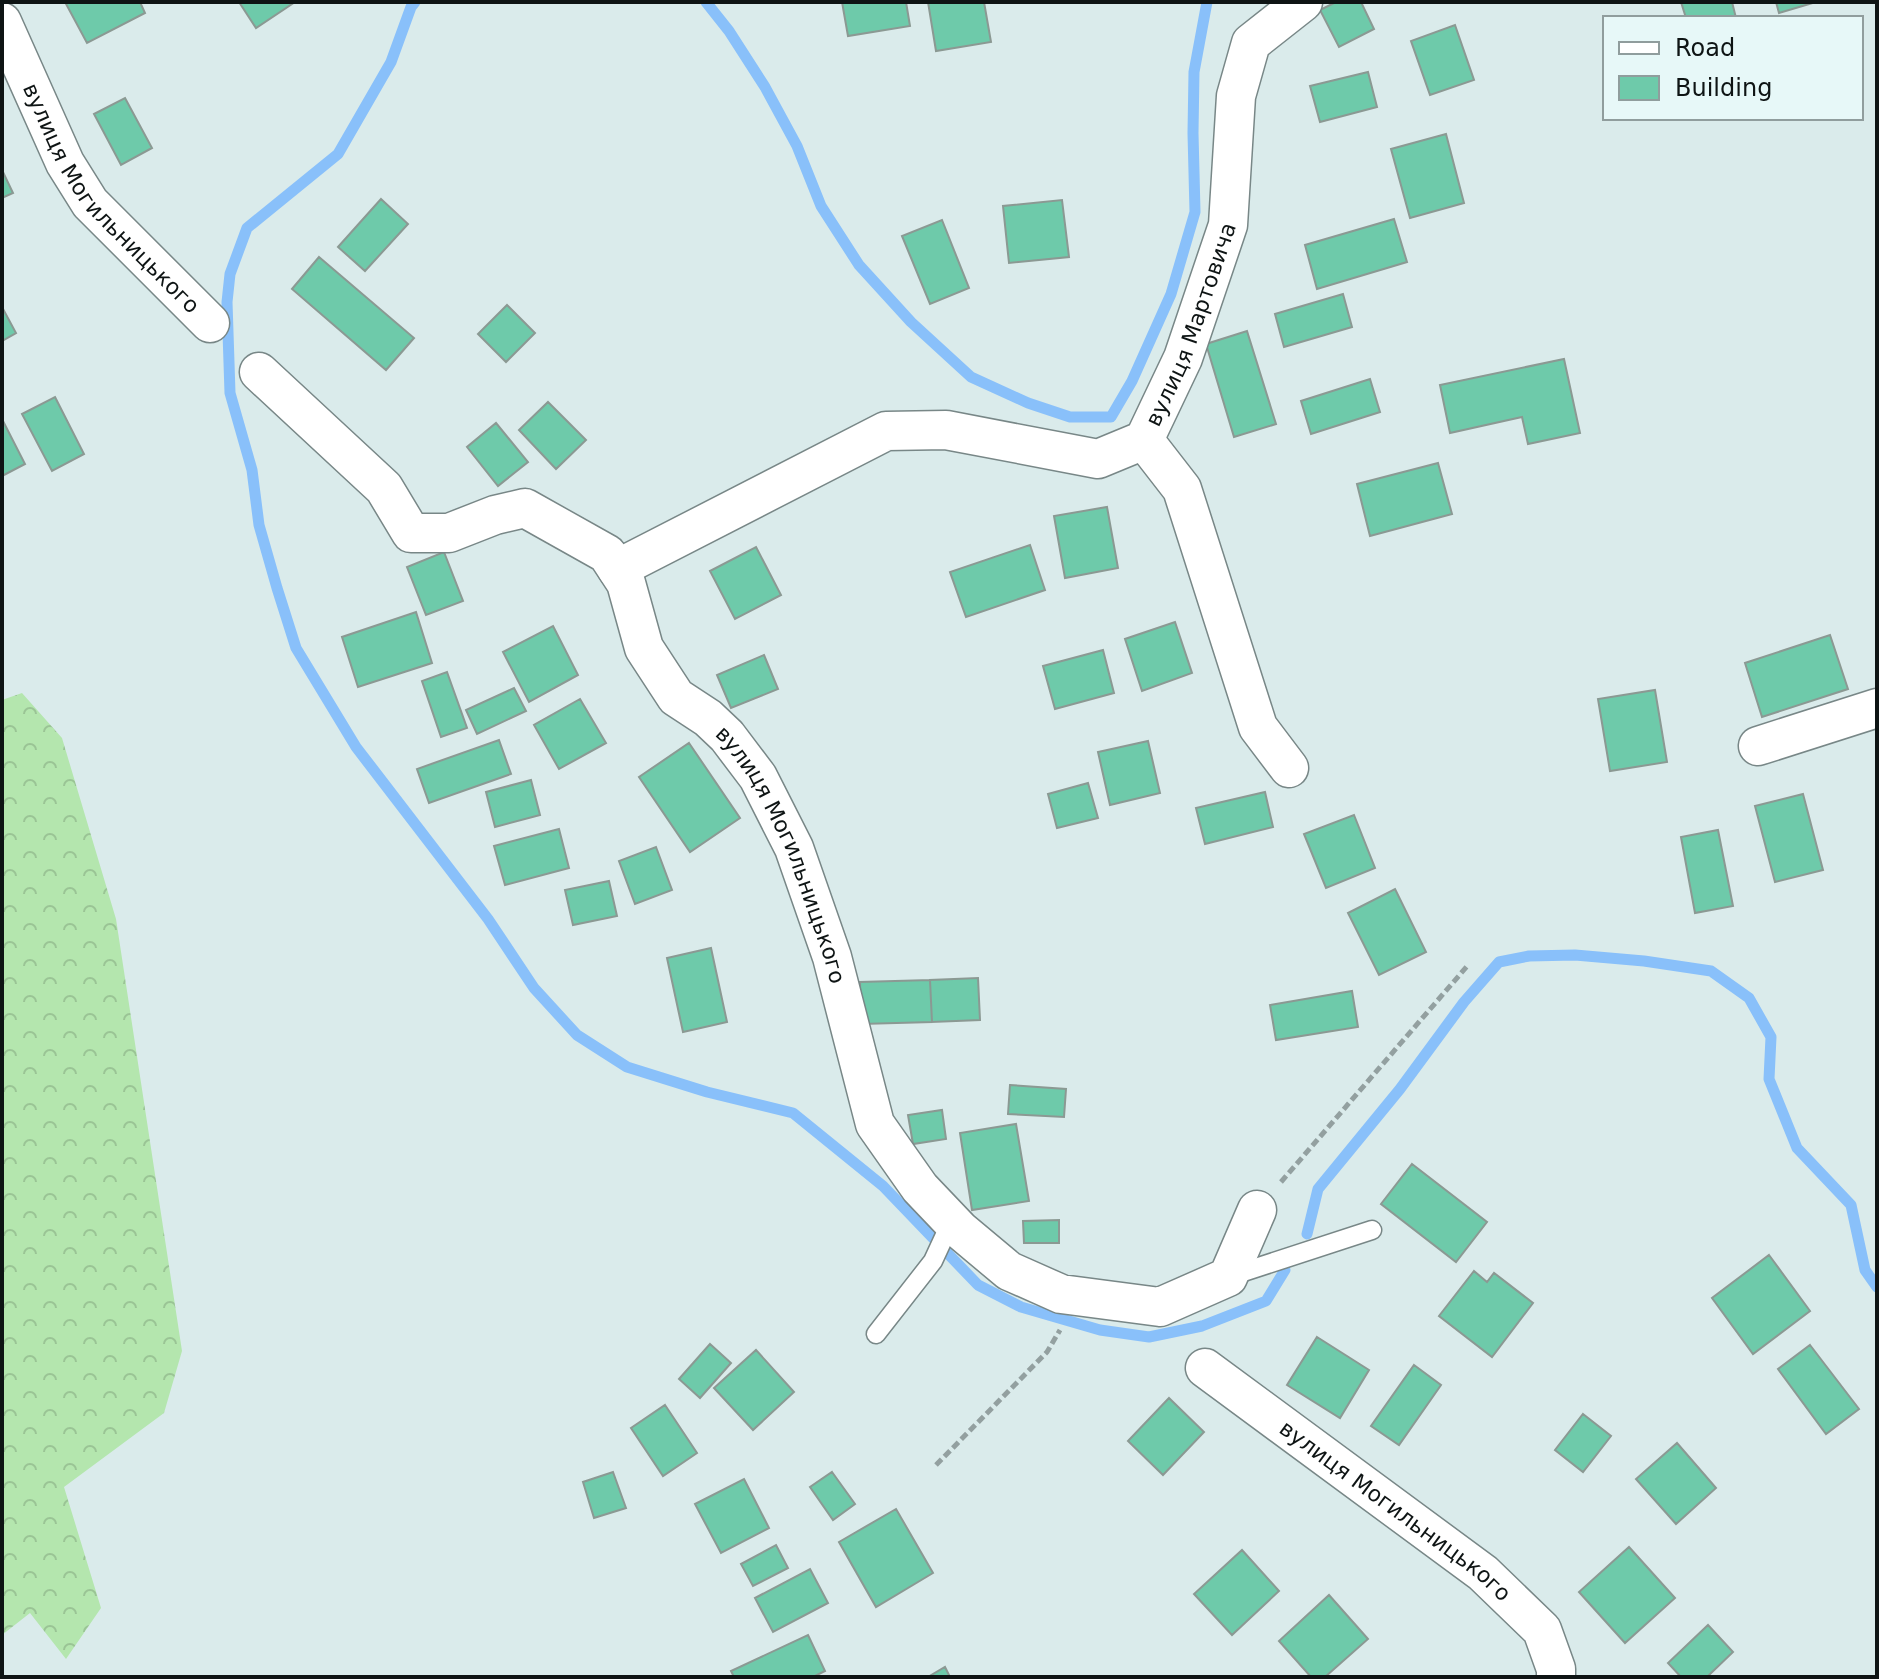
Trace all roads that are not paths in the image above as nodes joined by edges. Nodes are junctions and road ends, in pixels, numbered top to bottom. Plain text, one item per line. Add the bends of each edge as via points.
1 (1303, 2) edge
2 (2, 22) edge
3 (210, 323) dead end
4 (259, 372) dead end
5 (1144, 440) junction
6 (617, 569) junction
7 (1877, 708) edge
8 (1758, 746) dead end
9 (1289, 768) dead end
10 (1257, 1210) road end
11 (951, 1222) junction
12 (1372, 1230) dead end
13 (1228, 1277) junction
14 (876, 1334) dead end
15 (1205, 1368) dead end
16 (1556, 1677) edge

1 - 5 street, вулиця Мартовича via 1251,43 1236,96 1228,225 1183,358
2 - 3 street, вулиця Могильницького via 65,163 90,203
4 - 6 street, вулиця Могильницького via 384,488 411,533 449,533 525,508 607,554
5 - 6 street, вулиця Мартовича via 1098,459 946,430 886,431
5 - 9 street via 1182,489 1258,727
6 - 11 street, вулиця Могильницького via 644,648 676,697 727,736 758,777 794,848 832,957 875,1124
7 - 8 street
10 - 13 street
11 - 13 street, вулиця Могильницького via 1009,1271 1061,1294 1160,1307
11 - 14 lane via 933,1261
12 - 13 lane
15 - 16 street, вулиця Могильницького via 1483,1573 1542,1630

